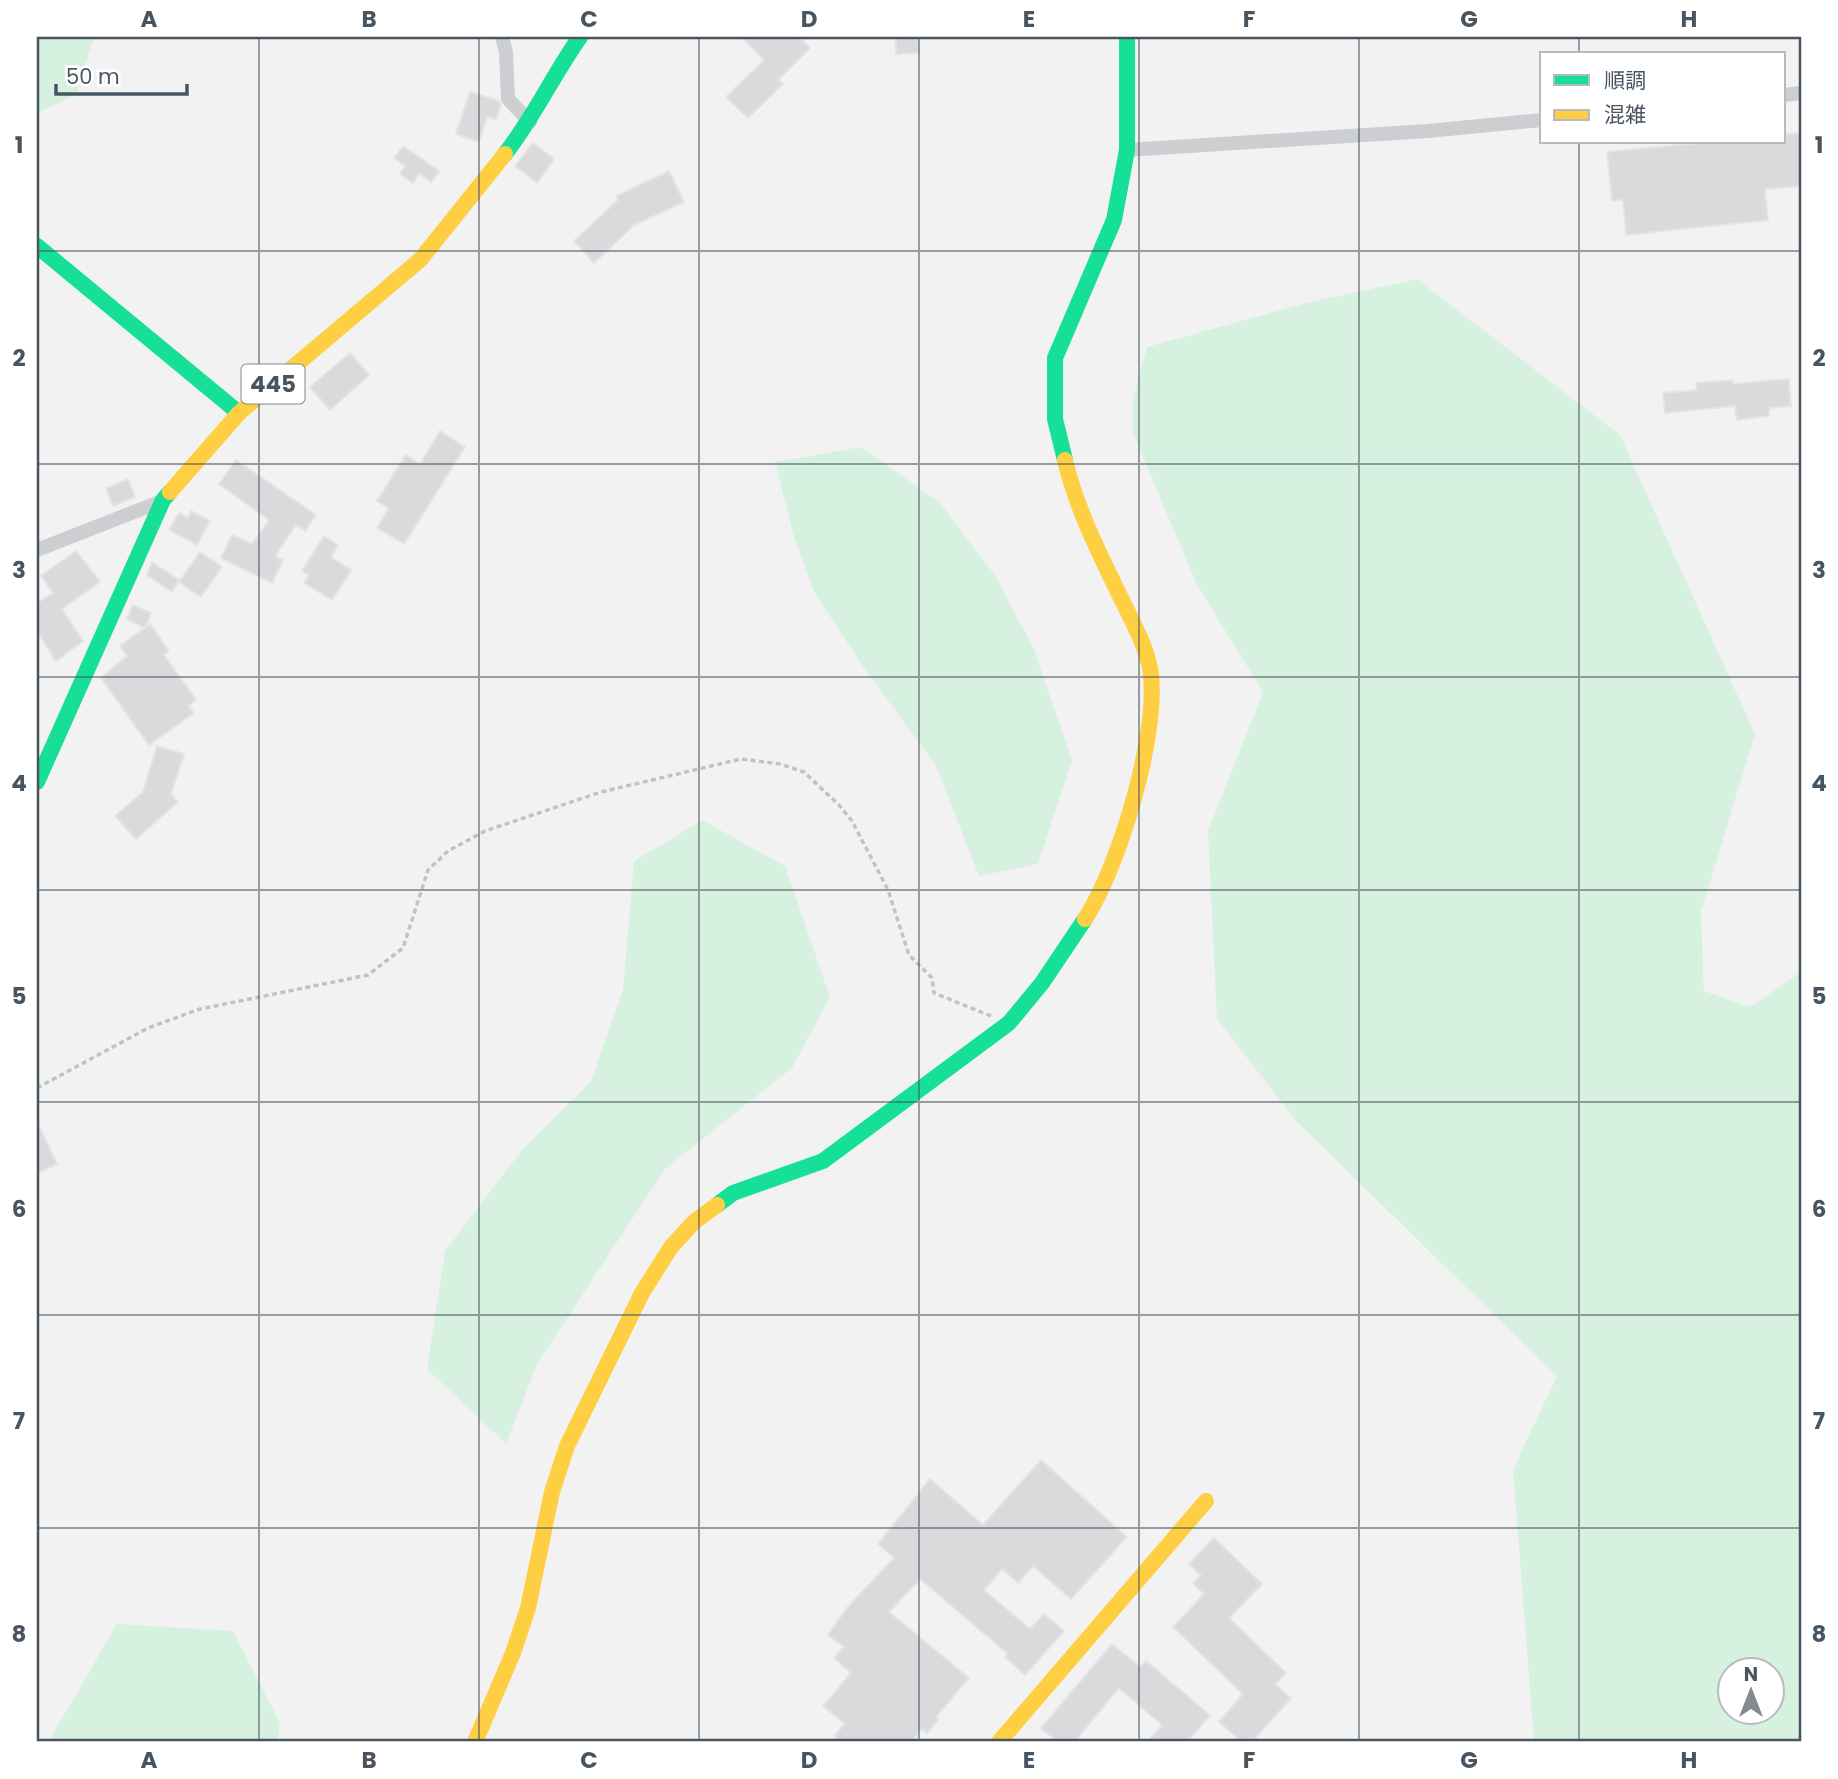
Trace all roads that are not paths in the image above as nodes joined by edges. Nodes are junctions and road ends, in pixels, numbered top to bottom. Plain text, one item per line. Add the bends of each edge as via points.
1 (502, 37) edge
2 (580, 37) edge
3 (1127, 37) edge
4 (1540, 120) edge
5 (530, 122) junction
6 (1127, 149) junction
7 (37, 246) edge
8 (239, 413) junction
9 (163, 500) junction
10 (37, 550) edge
11 (37, 782) edge
12 (1206, 1501) dead end
13 (475, 1742) edge
14 (999, 1742) edge

1 - 5 street via 508,99
2 - 5 main road, 445 via 551,78
3 - 6 main road
4 - 6 street
5 - 8 main road, 445 via 420,260
6 - 13 main road via 1114,220 1055,359 1055,419 1068,474 1088,531 1150,668 1150,729 1133,800 1099,898 1009,1023 823,1161 733,1193 671,1247 642,1293 567,1446 552,1492 528,1608
7 - 8 main road
8 - 9 main road, 445
9 - 10 street
9 - 11 main road, 445
12 - 14 main road

